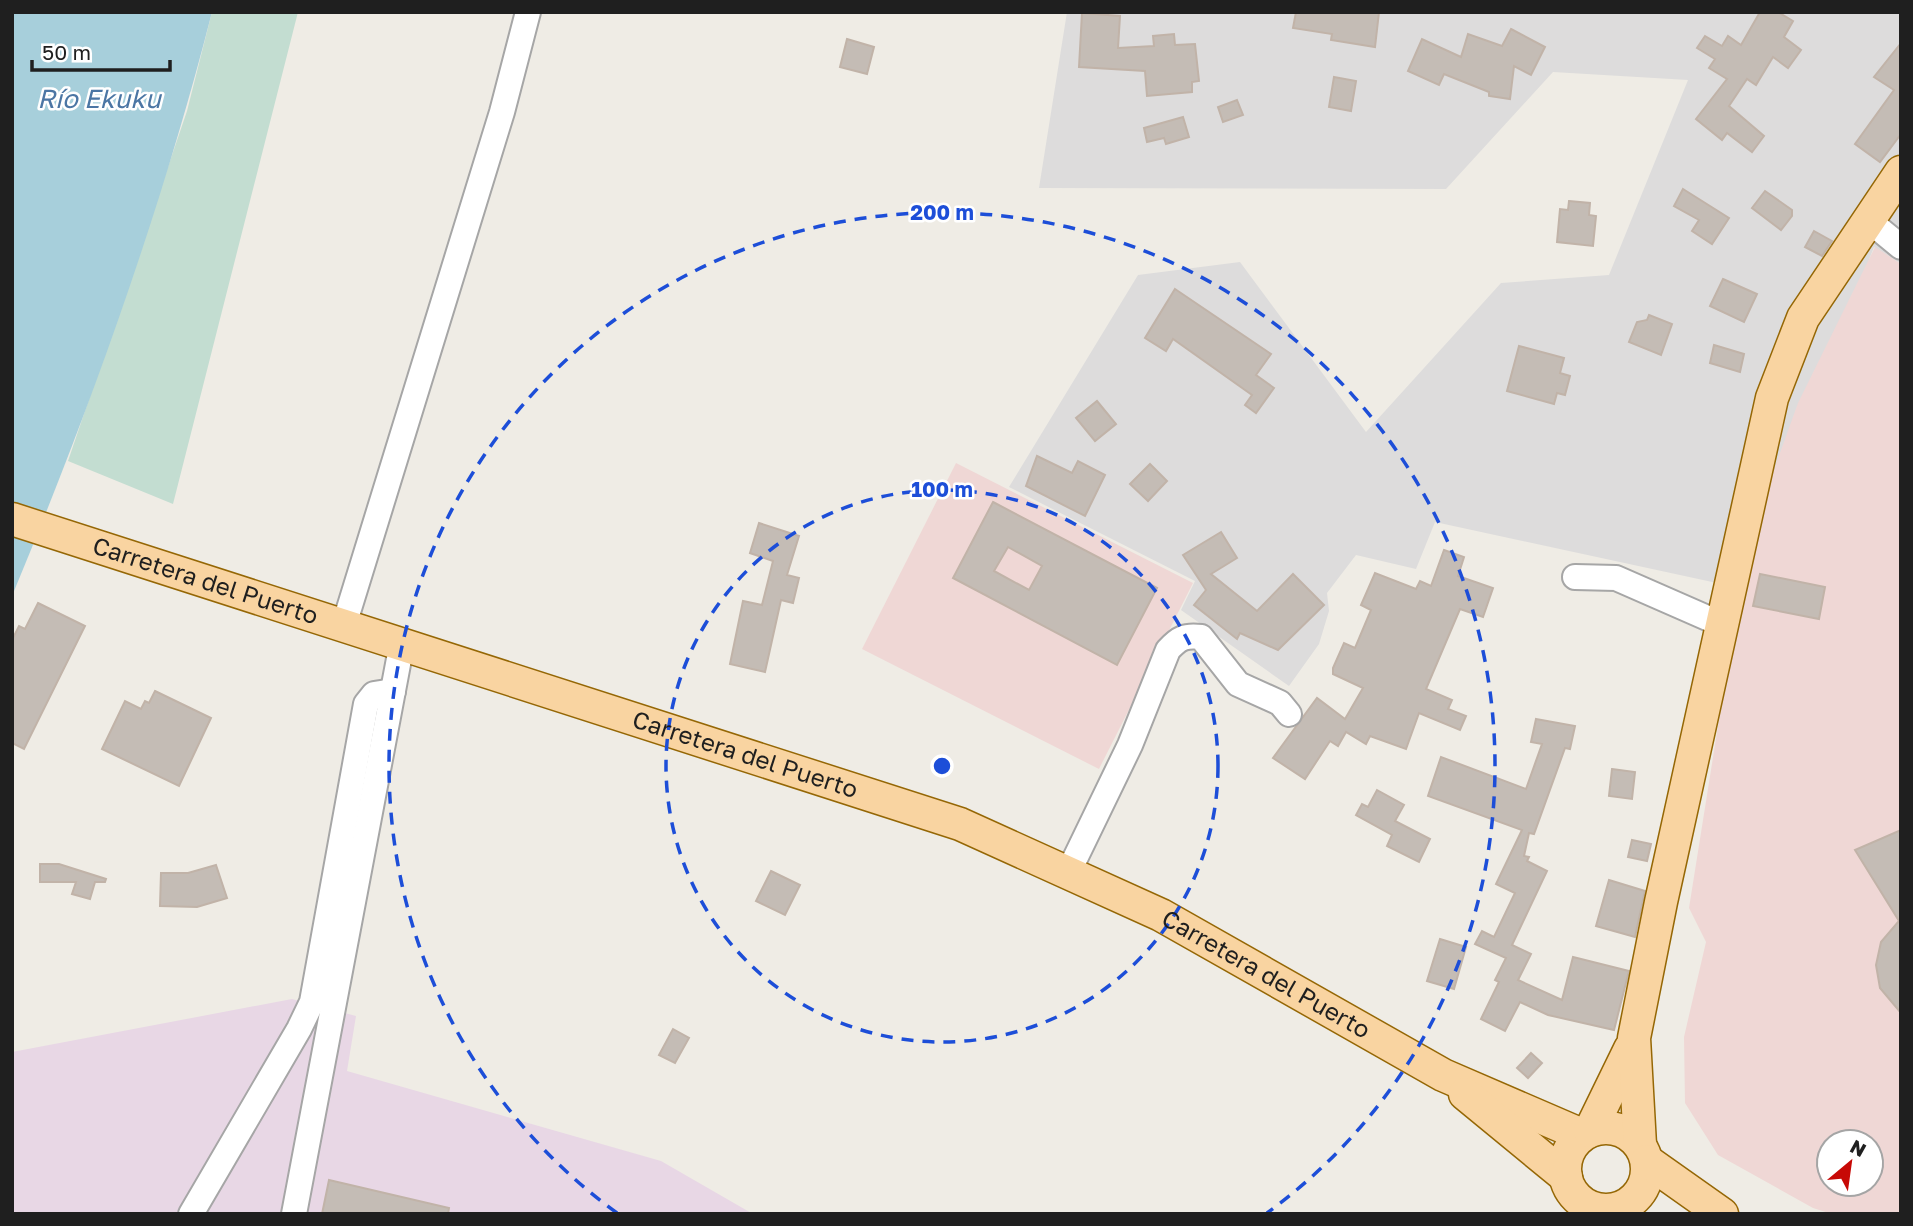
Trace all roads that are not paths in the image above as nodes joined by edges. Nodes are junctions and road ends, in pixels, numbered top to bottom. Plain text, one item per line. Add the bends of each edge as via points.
1 (528, 12) edge
2 (1901, 172) edge
3 (1867, 219) junction
4 (1901, 247) edge
5 (12, 519) edge
6 (1575, 577) dead end
7 (1721, 624) junction
8 (344, 625) junction
9 (401, 643) junction
10 (393, 691) junction
11 (1289, 714) dead end
12 (1069, 871) junction
13 (1634, 1038) junction
14 (1443, 1075) junction
15 (1586, 1133) junction
16 (1643, 1153) junction
17 (1571, 1194) edge
18 (1626, 1210) edge
19 (191, 1214) edge
20 (294, 1214) edge
21 (1722, 1214) edge

1 - 8 street via 502,112
2 - 3 main road
3 - 4 street
3 - 7 main road via 1818,292 1790,348 1762,436
5 - 8 main road, Carretera del Puerto
6 - 7 street via 1616,578
7 - 13 main road
8 - 9 main road, Carretera del Puerto
9 - 10 street
9 - 12 main road, Carretera del Puerto via 960,824
10 - 19 street via 374,694 366,704 312,1002
10 - 20 street
11 - 12 street via 1280,703 1238,684 1201,637 1178,639 1159,669 1130,745
12 - 14 main road, Carretera del Puerto via 1161,915
13 - 15 main road
13 - 16 main road
14 - 15 main road, Carretera del Puerto
14 - 17 main road, Carretera del Puerto
15 - 16 main road via 1603,1127 1617,1129 1630,1135
15 - 17 main road via 1567,1153
16 - 18 main road via 1645,1182
16 - 21 main road
17 - 18 main road via 1591,1207

